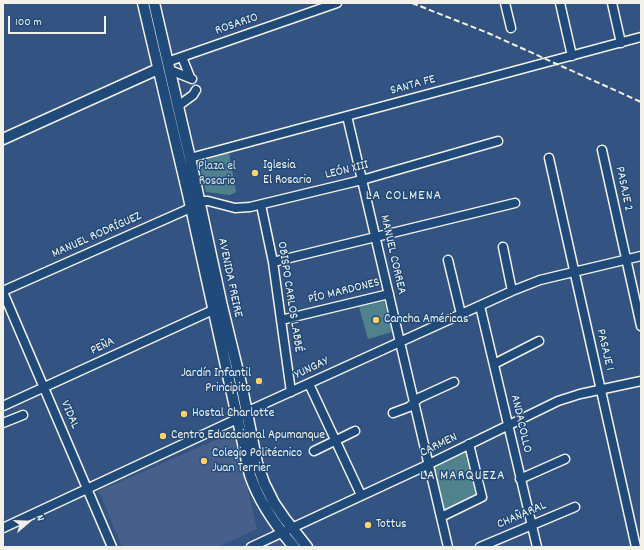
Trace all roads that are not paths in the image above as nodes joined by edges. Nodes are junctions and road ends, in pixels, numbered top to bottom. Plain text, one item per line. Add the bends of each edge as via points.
1 (143, 3) edge
2 (154, 3) edge
3 (337, 3) edge
4 (506, 3) edge
5 (560, 3) edge
6 (612, 3) edge
7 (511, 28) dead end
8 (641, 37) edge
9 (621, 42) junction
10 (572, 56) junction
11 (182, 57) junction
12 (158, 69) junction
13 (170, 70) junction
14 (196, 90) dead end
15 (178, 106) junction
16 (347, 116) junction
17 (3, 140) edge
18 (498, 141) dead end
19 (177, 147) junction
20 (602, 150) dead end
21 (190, 158) junction
22 (549, 158) dead end
23 (362, 180) junction
24 (515, 203) dead end
25 (195, 204) junction
26 (262, 205) junction
27 (376, 237) junction
28 (503, 247) dead end
29 (641, 256) edge
30 (448, 260) dead end
31 (626, 260) junction
32 (273, 262) junction
33 (574, 272) junction
34 (3, 291) edge
35 (512, 291) junction
36 (389, 294) junction
37 (480, 306) junction
38 (213, 310) junction
39 (461, 314) junction
40 (281, 320) junction
41 (641, 326) edge
42 (539, 341) dead end
43 (400, 342) junction
44 (494, 364) junction
45 (641, 381) edge
46 (454, 382) dead end
47 (310, 384) junction
48 (44, 387) junction
49 (601, 389) junction
50 (291, 392) junction
51 (414, 403) junction
52 (3, 406) edge
53 (246, 412) junction
54 (393, 414) dead end
55 (23, 415) dead end
56 (237, 419) junction
57 (3, 423) edge
58 (508, 426) junction
59 (355, 431) dead end
60 (336, 440) junction
61 (469, 444) junction
62 (314, 451) dead end
63 (565, 458) dead end
64 (429, 464) junction
65 (520, 479) junction
66 (87, 489) junction
67 (361, 495) junction
68 (575, 507) dead end
69 (441, 517) junction
70 (531, 524) junction
71 (292, 527) junction
72 (3, 528) edge
73 (282, 532) junction
74 (112, 547) edge
75 (251, 547) edge
76 (294, 547) edge
77 (307, 547) edge
78 (448, 547) edge
79 (480, 547) edge
80 (537, 547) edge
81 (636, 547) edge

1 - 12 main road, AVENIDA FREIRE
2 - 13 main road, AVENIDA FREIRE
3 - 11 street, ROSARIO
4 - 7 street
5 - 10 street
6 - 9 street
8 - 9 street, SANTA FE
9 - 10 street, SANTA FE
10 - 16 street, SANTA FE
11 - 13 street, ROSARIO
11 - 13 street via 191,78
12 - 13 main road via 166,73
12 - 17 main road
12 - 19 main road, AVENIDA FREIRE
13 - 15 main road, AVENIDA FREIRE
14 - 15 street
15 - 21 main road, AVENIDA FREIRE
16 - 21 street, SANTA FE
16 - 23 street, MANUEL CORREA
18 - 23 street, LEÓN XIII
19 - 21 main road
19 - 25 main road, AVENIDA FREIRE
20 - 31 street, PASAJE 2
21 - 25 main road, AVENIDA FREIRE
22 - 33 street, PASAJE 1
23 - 26 street, LEÓN XIII
23 - 27 street, MANUEL CORREA
24 - 27 street
25 - 26 street, LEÓN XIII via 208,201 239,208
25 - 34 street, MANUEL RODRÍGUEZ
25 - 38 main road, AVENIDA FREIRE
25 - 53 main road, AVENIDA FREIRE
26 - 32 street, OBISPO CARLOS LABBÉ
27 - 32 street
27 - 36 street, MANUEL CORREA
28 - 35 street
29 - 31 street, YUNGAY
30 - 39 street
31 - 33 street, YUNGAY
31 - 41 street, PASAJE 2
32 - 40 street, OBISPO CARLOS LABBÉ
33 - 35 street, YUNGAY via 540,280
33 - 49 street, PASAJE 1
34 - 48 street, VIDAL
35 - 37 street, YUNGAY
36 - 40 street, PÍO MARDONES
36 - 43 street, MANUEL CORREA
37 - 39 street, YUNGAY
37 - 44 street, ANDACOLLO
38 - 48 street, PEÑA
38 - 56 main road, AVENIDA FREIRE
39 - 43 street, YUNGAY
40 - 50 street, OBISPO CARLOS LABBÉ
42 - 44 street
43 - 47 street, YUNGAY
43 - 51 street, MANUEL CORREA
44 - 58 street, ANDACOLLO
45 - 49 street, CARMEN
46 - 51 street via 419,398
47 - 50 street, YUNGAY
47 - 60 street
48 - 52 street, PEÑA
48 - 66 street, VIDAL
49 - 58 street, CARMEN via 569,397
49 - 81 street, PASAJE 1
50 - 53 street, YUNGAY
51 - 54 street
51 - 64 street, MANUEL CORREA
53 - 56 street, YUNGAY
53 - 71 main road, AVENIDA FREIRE via 257,464 264,483 280,512
55 - 57 street
56 - 66 street, YUNGAY
56 - 73 main road, AVENIDA FREIRE via 252,482 264,507
58 - 61 street, CARMEN
58 - 65 street, ANDACOLLO
59 - 60 street
60 - 62 street
60 - 67 street
61 - 64 street, CARMEN
61 - 69 street via 482,497
63 - 65 street
64 - 67 street, CARMEN
64 - 69 street, MANUEL CORREA
65 - 70 street, ANDACOLLO
66 - 72 street, YUNGAY
66 - 74 street, VIDAL
67 - 71 street, CARMEN
68 - 70 street, CHAÑARAL
69 - 78 street, MANUEL CORREA
70 - 79 street, CHAÑARAL
70 - 80 street, ANDACOLLO
71 - 73 street, CARMEN
71 - 77 main road, AVENIDA FREIRE
73 - 75 street, CARMEN
73 - 76 main road, AVENIDA FREIRE

